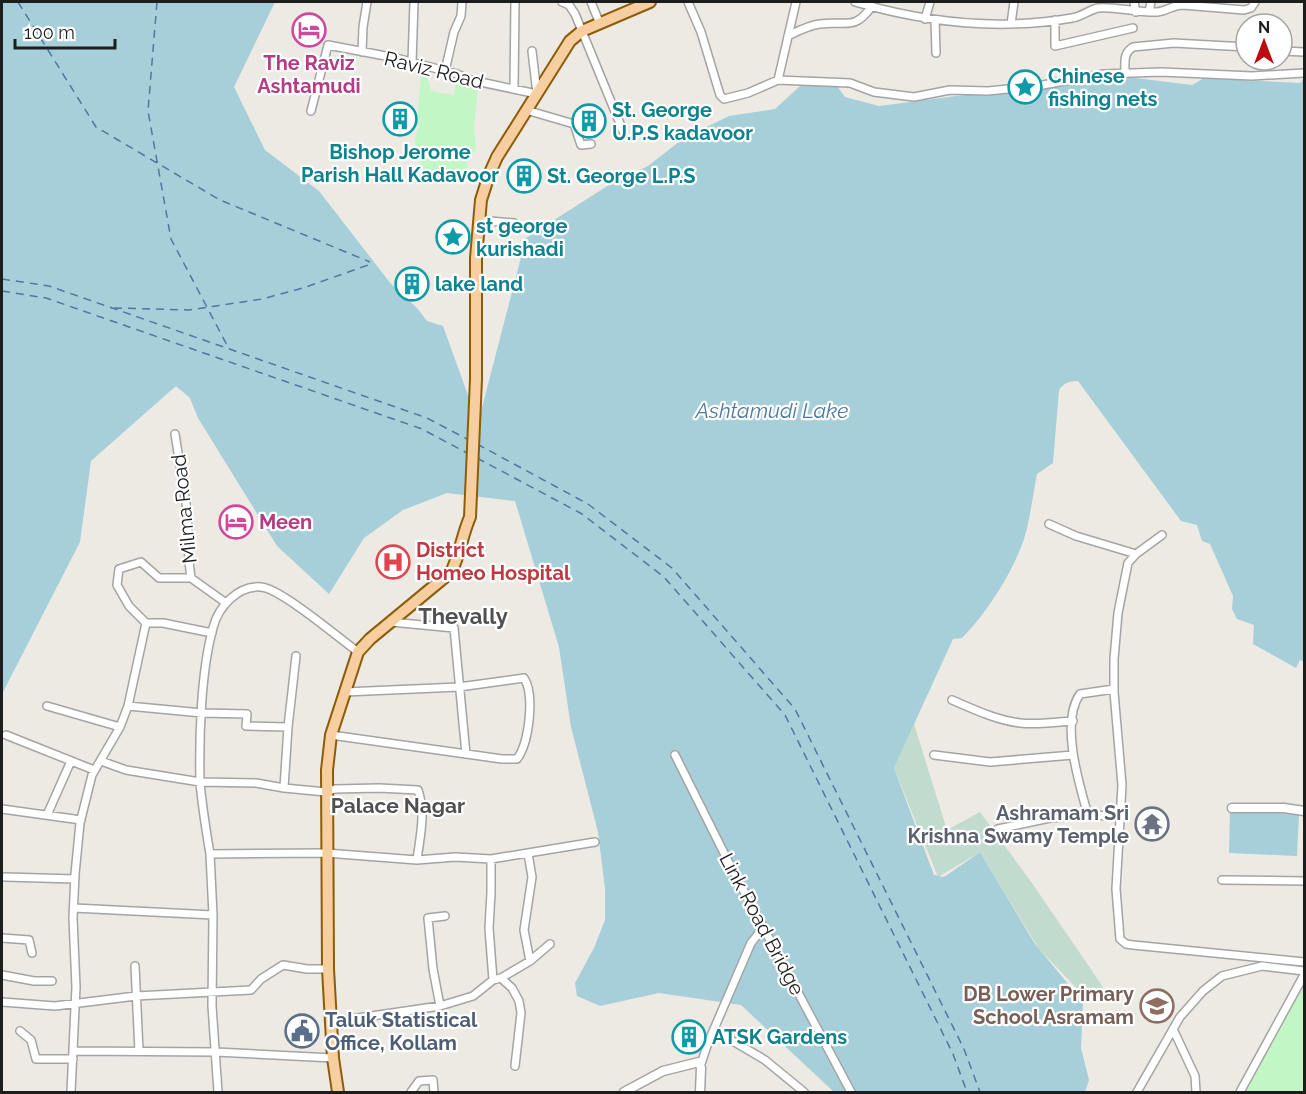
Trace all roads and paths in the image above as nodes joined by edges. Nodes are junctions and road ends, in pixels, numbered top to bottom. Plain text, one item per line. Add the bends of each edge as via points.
1 (367, 2) edge
2 (414, 2) edge
3 (462, 2) edge
4 (515, 2) edge
5 (562, 2) edge
6 (591, 2) edge
7 (650, 2) edge
8 (688, 2) edge
9 (796, 2) edge
10 (855, 2) edge
11 (930, 2) edge
12 (1014, 2) edge
13 (1134, 2) edge
14 (1151, 2) edge
15 (1255, 2) edge
16 (1206, 4) edge
17 (1098, 5) edge
18 (872, 6) junction
19 (1136, 12) junction
20 (1149, 12) junction
21 (925, 19) junction
22 (936, 20) junction
23 (1055, 20) junction
24 (600, 24) junction
25 (1011, 24) junction
26 (1133, 28) dead end
27 (582, 32) junction
28 (788, 36) junction
29 (1234, 46) edge
30 (532, 51) dead end
31 (362, 52) junction
32 (936, 53) dead end
33 (412, 62) junction
34 (445, 71) junction
35 (1125, 73) junction
36 (1305, 73) edge
37 (778, 80) junction
38 (514, 89) junction
39 (537, 94) junction
40 (526, 110) junction
41 (311, 111) dead end
42 (623, 131) dead end
43 (591, 144) dead end
44 (479, 220) junction
45 (514, 223) dead end
46 (176, 434) dead end
47 (1049, 524) dead end
48 (1162, 535) dead end
49 (1136, 554) junction
50 (191, 578) junction
51 (226, 603) junction
52 (391, 622) junction
53 (146, 623) junction
54 (212, 633) junction
55 (358, 652) junction
56 (296, 656) dead end
57 (459, 687) junction
58 (1114, 689) junction
59 (345, 692) junction
60 (952, 700) dead end
61 (47, 706) dead end
62 (128, 706) junction
63 (202, 713) junction
64 (1073, 721) junction
65 (120, 727) junction
66 (288, 727) junction
67 (6, 735) dead end
68 (331, 735) junction
69 (466, 754) junction
70 (675, 755) dead end
71 (934, 755) dead end
72 (1073, 755) junction
73 (70, 761) junction
74 (101, 761) junction
75 (94, 770) junction
76 (201, 782) junction
77 (284, 788) junction
78 (326, 792) junction
79 (1232, 808) dead end
80 (2, 809) edge
81 (1305, 811) edge
82 (1088, 814) junction
83 (47, 815) junction
84 (1120, 816) junction
85 (81, 819) junction
86 (998, 829) dead end
87 (595, 842) dead end
88 (326, 853) junction
89 (528, 853) junction
90 (210, 854) junction
91 (490, 859) junction
92 (417, 860) junction
93 (5, 877) dead end
94 (75, 879) junction
95 (1222, 880) dead end
96 (1305, 881) edge
97 (74, 908) junction
98 (213, 915) junction
99 (445, 916) dead end
100 (766, 934) junction
101 (2, 938) edge
102 (550, 944) dead end
103 (32, 953) dead end
104 (530, 961) junction
105 (1305, 962) edge
106 (135, 966) dead end
107 (328, 969) junction
108 (1305, 973) edge
109 (2, 975) edge
110 (501, 978) junction
111 (493, 980) junction
112 (51, 981) dead end
113 (213, 993) junction
114 (136, 996) junction
115 (2, 1002) edge
116 (75, 1003) junction
117 (440, 1006) junction
118 (330, 1022) junction
119 (1173, 1029) junction
120 (714, 1030) junction
121 (20, 1031) dead end
122 (74, 1051) junction
123 (139, 1052) junction
124 (216, 1052) junction
125 (333, 1058) junction
126 (73, 1059) junction
127 (701, 1064) junction
128 (514, 1066) dead end
129 (72, 1092) edge
130 (218, 1092) edge
131 (338, 1092) edge
132 (411, 1092) edge
133 (434, 1092) edge
134 (624, 1092) edge
135 (700, 1092) edge
136 (804, 1092) edge
137 (850, 1092) edge
138 (1137, 1092) edge
139 (1196, 1092) edge
140 (1240, 1092) edge

1 - 31 street
2 - 33 street
3 - 34 street
4 - 38 street
5 - 27 street via 572,9
6 - 24 street
7 - 24 main road
8 - 37 street via 720,96 724,99 748,93
9 - 28 street
10 - 18 street
11 - 21 street
12 - 25 street
13 - 19 street
14 - 20 street
15 - 16 street via 1244,10
16 - 20 street via 1177,5
17 - 19 street
17 - 23 street via 1074,18
18 - 21 street
18 - 28 street via 856,22 820,24
19 - 20 street
21 - 22 street
22 - 25 street
22 - 32 street
23 - 25 street
23 - 26 street via 1054,46
24 - 27 main road
27 - 39 main road via 570,41
27 - 42 street
28 - 37 street
29 - 35 street via 1174,43 1133,47 1125,56
30 - 39 street
31 - 33 street, Raviz Road
31 - 41 street, Raviz Road via 328,45
33 - 34 street, Raviz Road
34 - 38 street, Raviz Road
35 - 36 street
35 - 37 street via 988,91 950,90 914,98 874,92 850,83
38 - 39 street, Raviz Road
39 - 40 main road
40 - 43 street via 574,124 581,145
40 - 44 main road via 497,157 481,200
44 - 45 street
44 - 52 main road via 470,517 451,572
46 - 50 street, Milma Road via 187,510
47 - 49 street
48 - 49 street
49 - 58 street via 1128,563 1118,613
50 - 51 street, Milma Road
50 - 53 street via 159,578 141,562 119,569 117,585 129,606
51 - 54 street
51 - 55 street via 238,591 261,586 280,592
52 - 55 main road
52 - 57 street via 454,628
53 - 54 street
53 - 62 street
54 - 63 street
55 - 59 main road
56 - 66 street
57 - 59 street
57 - 69 street
57 - 69 street via 524,678 530,689 529,720 517,759
58 - 64 street via 1080,694
58 - 84 street via 1122,785
59 - 68 main road
60 - 64 street via 1019,723
61 - 65 street
62 - 63 street
62 - 65 street
63 - 66 street via 247,714 246,726
63 - 76 street
64 - 72 street
65 - 74 street
66 - 77 street
67 - 73 street
68 - 69 street
68 - 78 main road
70 - 100 street, Link Road Bridge
71 - 72 street via 990,762
72 - 82 street
73 - 75 street
73 - 83 street
74 - 75 street
74 - 76 street via 126,770
75 - 85 street
76 - 77 street
76 - 90 street
77 - 78 street
78 - 88 main road
78 - 92 street via 418,790 423,827
79 - 81 street
80 - 83 street
82 - 84 street
82 - 86 street
83 - 85 street
84 - 105 street via 1116,888 1122,942
85 - 94 street
87 - 89 street
88 - 90 street
88 - 92 street
88 - 107 main road
89 - 91 street
89 - 104 street via 532,877 524,930
90 - 98 street
91 - 92 street
91 - 111 street
93 - 94 street
94 - 97 street
95 - 96 street
97 - 98 street
97 - 116 street
98 - 113 street
99 - 117 street via 428,918
100 - 120 street via 759,933 751,943
100 - 137 street, Link Road Bridge
101 - 103 street via 29,940
102 - 104 street
104 - 110 street
106 - 114 street
107 - 113 street via 283,964 251,990
107 - 118 main road
108 - 119 street via 1262,966 1222,976 1203,991
108 - 140 street
109 - 112 street
110 - 111 street
110 - 128 street via 512,988 521,1013
111 - 117 street via 473,996
113 - 114 street
113 - 124 street
114 - 116 street
114 - 123 street
115 - 116 street via 55,1006
116 - 122 street
117 - 118 street
118 - 125 main road
119 - 138 street
119 - 139 street via 1195,1076
120 - 127 street
120 - 136 street via 765,1060
121 - 126 street via 31,1040 36,1059
122 - 123 street
122 - 126 street
123 - 124 street
124 - 125 street
124 - 130 street
125 - 131 main road
126 - 129 street
127 - 134 street via 663,1071
127 - 135 street
132 - 133 street via 419,1081 433,1080

